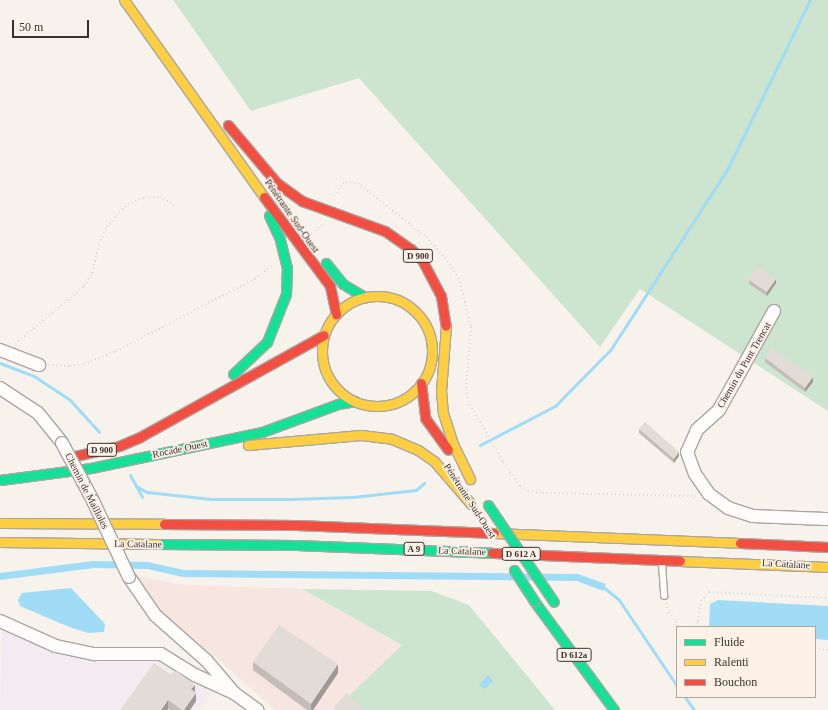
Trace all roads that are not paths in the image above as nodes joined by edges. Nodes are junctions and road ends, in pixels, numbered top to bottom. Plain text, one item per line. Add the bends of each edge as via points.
1 (124, 0) edge
2 (242, 169) junction
3 (279, 196) dead end
4 (320, 254) dead end
5 (365, 297) junction
6 (774, 311) dead end
7 (336, 314) junction
8 (324, 335) junction
9 (0, 350) edge
10 (39, 365) road end
11 (421, 382) junction
12 (0, 388) edge
13 (355, 402) junction
14 (384, 405) junction
15 (196, 407) junction
16 (402, 410) dead end
17 (414, 418) dead end
18 (147, 456) junction
19 (57, 459) dead end
20 (0, 480) edge
21 (486, 502) dead end
22 (828, 519) edge
23 (0, 523) edge
24 (483, 523) dead end
25 (0, 542) edge
26 (828, 547) edge
27 (662, 558) junction
28 (828, 567) edge
29 (664, 596) road end
30 (534, 601) joint
31 (556, 606) dead end
32 (0, 621) edge
33 (234, 693) junction
34 (258, 710) edge
35 (614, 710) edge

1 - 2 highway
2 - 7 highway via 310,256 330,286
2 - 15 highway via 280,239 287,268 286,294 267,342
3 - 11 highway, Pénétrante Sud-Ouest / D 900 via 226,122 277,183 302,201 386,231 422,260 441,296 446,320 441,391 443,413 454,446 472,482 425,418
4 - 5 highway, Pénétrante Sud-Ouest via 343,284
5 - 7 highway, Rocade Ouest via 344,306
5 - 11 highway, Rocade Ouest via 377,296 400,301 419,316 425,326 431,349 427,372
6 - 22 street, Chemin du Punt Trencat via 719,410 697,430 687,452 695,474 709,494 728,508 753,516
7 - 8 highway, Rocade Ouest
8 - 13 highway, Rocade Ouest via 322,355 327,374 338,390
8 - 15 highway, D 900
9 - 10 street
11 - 14 highway, Rocade Ouest via 405,398
12 - 33 street, Chemin de Mailloles, bridge via 38,413 62,444 93,501 129,577 155,615 207,661
13 - 14 highway, Rocade Ouest
13 - 18 highway, Rocade Ouest / D 900 via 338,404 262,432
14 - 16 highway
15 - 19 highway, D 900 via 118,446
17 - 18 highway, Pénétrante Sud-Ouest via 424,429 473,507 428,457 418,450 376,436 321,438
18 - 20 highway, Rocade Ouest / D 900 via 35,477
21 - 31 highway, D 612 A, bridge
23 - 26 highway, La Catalane / A 9 via 296,525
24 - 30 highway, Pénétrante Sud-Ouest / D 612 A, bridge
25 - 27 highway, La Catalane / A 9 via 296,545
27 - 28 highway, La Catalane / A 9
27 - 29 lane
30 - 35 highway, Pénétrante Sud-Ouest / D 612a
32 - 33 street via 64,648 95,654 161,654 195,675
33 - 34 street, Chemin de Mailloles

